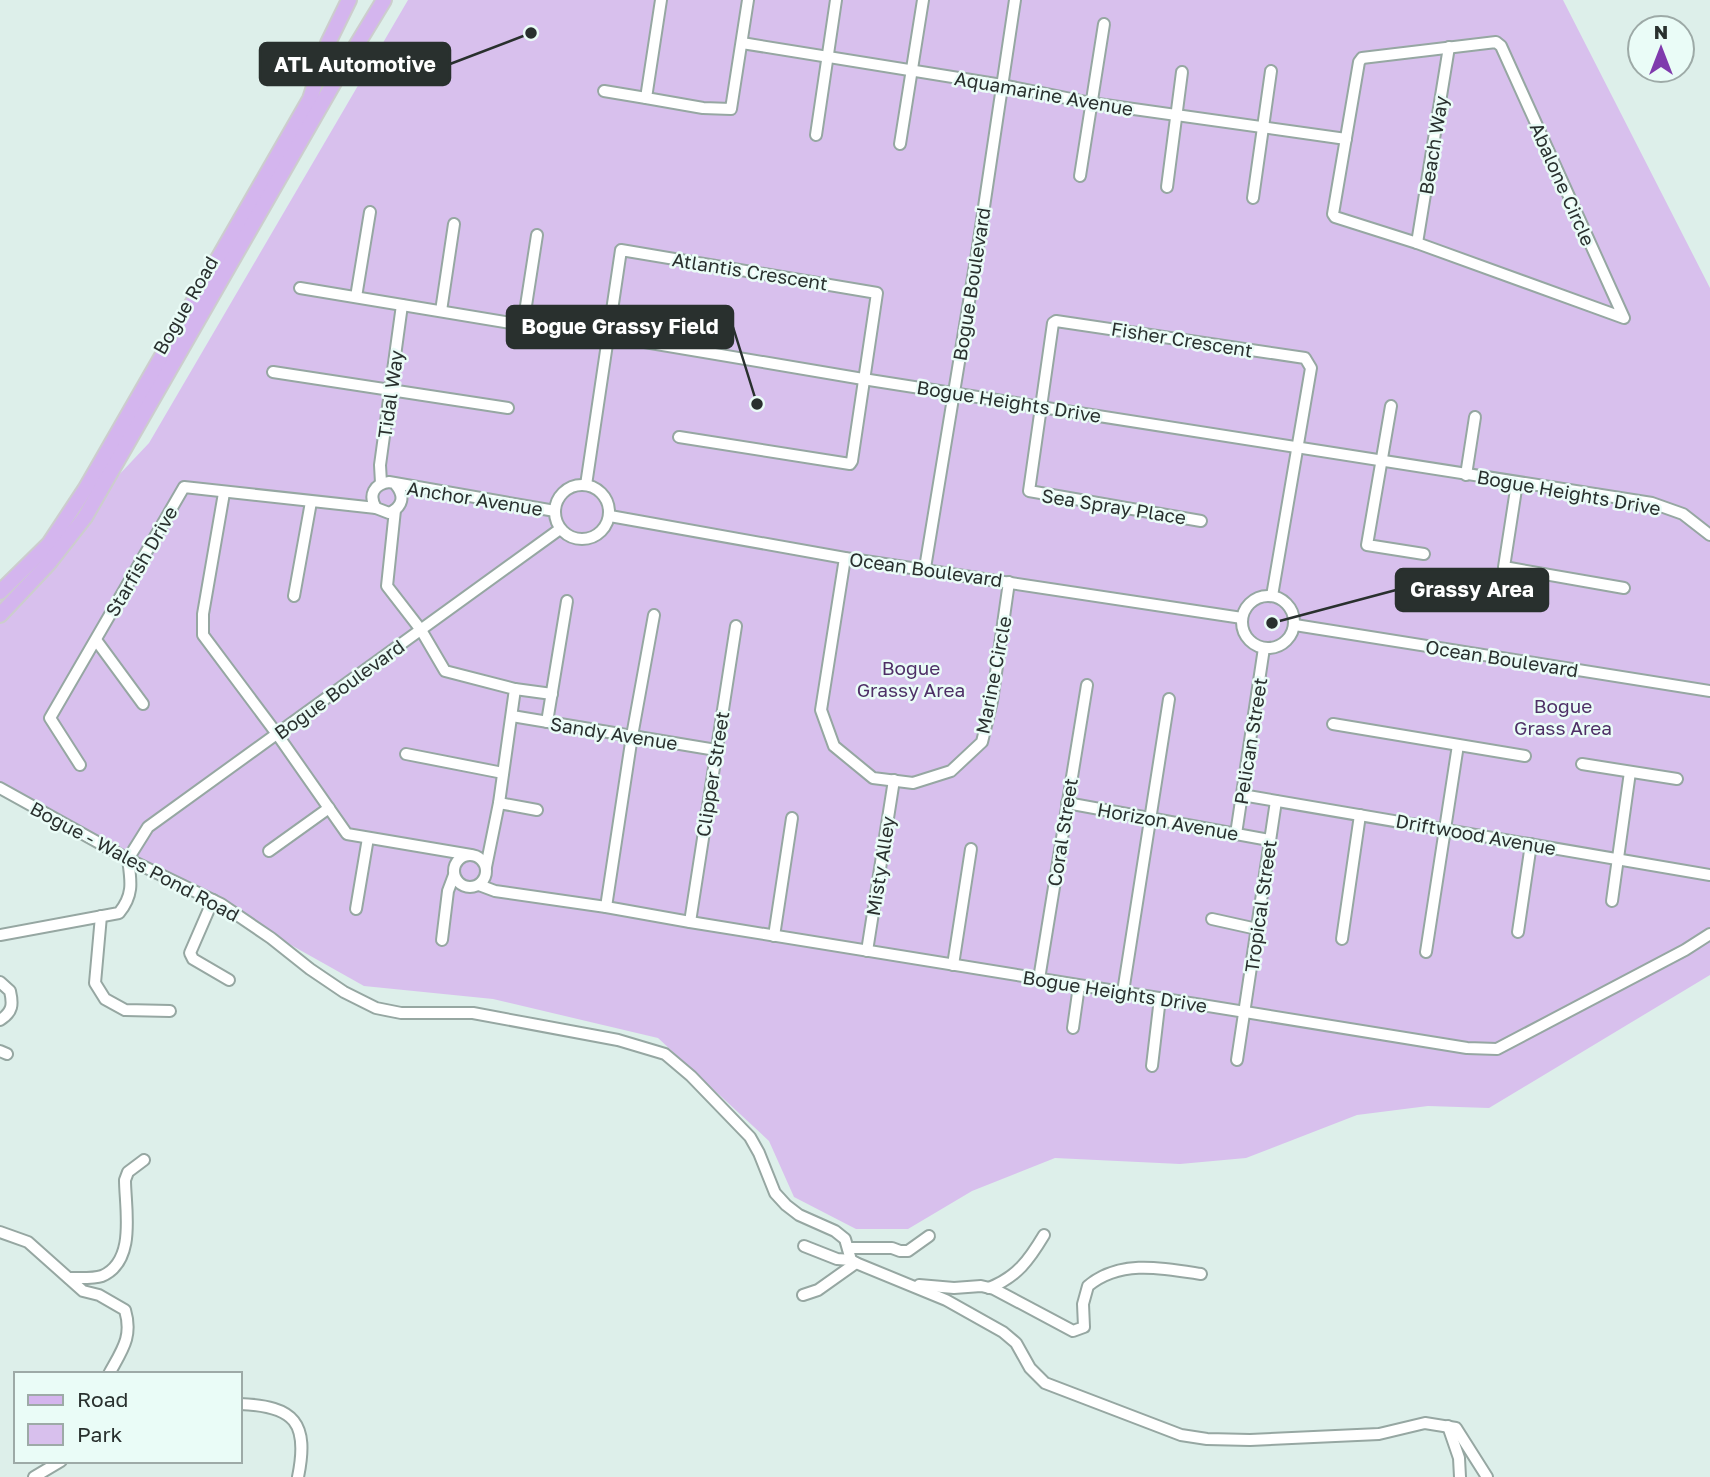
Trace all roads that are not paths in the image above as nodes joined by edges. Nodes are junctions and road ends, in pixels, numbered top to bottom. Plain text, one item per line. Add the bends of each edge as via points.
1 (349, 0) edge
2 (384, 0) edge
3 (661, 0) edge
4 (748, 0) edge
5 (836, 0) edge
6 (923, 0) edge
7 (1016, 0) edge
8 (1104, 24) dead end
9 (742, 43) junction
10 (1449, 47) junction
11 (827, 58) junction
12 (912, 70) junction
13 (1271, 71) dead end
14 (1182, 72) dead end
15 (1002, 85) junction
16 (604, 91) dead end
17 (646, 98) junction
18 (1091, 103) junction
19 (1175, 115) junction
20 (1264, 126) junction
21 (816, 135) dead end
22 (1346, 139) junction
23 (900, 144) dead end
24 (1080, 176) dead end
25 (1167, 187) dead end
26 (1253, 198) dead end
27 (370, 212) dead end
28 (454, 224) dead end
29 (537, 235) dead end
30 (1417, 243) junction
31 (300, 288) dead end
32 (356, 297) junction
33 (402, 305) junction
34 (441, 311) junction
35 (523, 325) junction
36 (609, 336) junction
37 (273, 372) dead end
38 (863, 379) junction
39 (391, 391) junction
40 (954, 393) junction
41 (1042, 406) junction
42 (1391, 407) dead end
43 (508, 408) dead end
44 (1475, 417) dead end
45 (679, 437) dead end
46 (1297, 447) junction
47 (1381, 461) junction
48 (1466, 474) junction
49 (381, 483) junction
50 (1517, 483) junction
51 (396, 485) junction
52 (586, 485) junction
53 (223, 493) junction
54 (311, 502) junction
55 (376, 508) junction
56 (395, 510) junction
57 (555, 511) junction
58 (610, 516) junction
59 (1200, 521) dead end
60 (560, 529) junction
61 (1710, 535) edge
62 (1424, 554) dead end
63 (845, 558) junction
64 (925, 568) junction
65 (1009, 582) junction
66 (1624, 588) dead end
67 (0, 592) edge
68 (294, 596) dead end
69 (1272, 596) junction
70 (567, 601) dead end
71 (0, 615) edge
72 (654, 615) dead end
73 (1242, 618) junction
74 (1294, 625) junction
75 (736, 626) dead end
76 (421, 630) junction
77 (96, 640) junction
78 (1264, 648) junction
79 (1087, 685) dead end
80 (515, 689) junction
81 (1710, 691) edge
82 (552, 694) junction
83 (1169, 699) dead end
84 (143, 704) dead end
85 (512, 716) junction
86 (547, 722) junction
87 (1333, 724) dead end
88 (277, 734) junction
89 (632, 736) junction
90 (1458, 744) junction
91 (716, 750) junction
92 (406, 754) dead end
93 (1525, 756) dead end
94 (1582, 764) dead end
95 (80, 765) dead end
96 (1630, 772) junction
97 (503, 773) junction
98 (1676, 779) dead end
99 (894, 780) junction
100 (0, 788) edge
101 (1242, 795) junction
102 (1276, 801) junction
103 (499, 803) junction
104 (1067, 803) junction
105 (329, 808) junction
106 (537, 810) dead end
107 (1360, 815) junction
108 (792, 818) dead end
109 (1151, 818) junction
110 (1445, 829) junction
111 (1236, 834) junction
112 (368, 838) junction
113 (1269, 839) junction
114 (1531, 844) junction
115 (446, 849) junction
116 (971, 849) dead end
117 (269, 850) dead end
118 (491, 850) junction
119 (474, 855) junction
120 (128, 859) junction
121 (1619, 859) junction
122 (486, 869) junction
123 (457, 874) junction
124 (1706, 874) edge
125 (479, 885) junction
126 (1710, 886) edge
127 (495, 891) junction
128 (213, 900) junction
129 (1612, 901) dead end
130 (607, 907) junction
131 (356, 909) dead end
132 (100, 916) junction
133 (1212, 919) dead end
134 (690, 922) junction
135 (1256, 929) junction
136 (1518, 932) dead end
137 (1710, 934) edge
138 (0, 935) edge
139 (774, 936) junction
140 (1342, 939) dead end
141 (442, 940) dead end
142 (867, 951) junction
143 (1426, 952) dead end
144 (953, 965) junction
145 (1039, 979) junction
146 (229, 980) dead end
147 (0, 982) edge
148 (1079, 986) junction
149 (1123, 992) junction
150 (1160, 998) junction
151 (170, 1011) dead end
152 (1245, 1011) junction
153 (0, 1020) edge
154 (1073, 1028) dead end
155 (1237, 1060) dead end
156 (1152, 1066) dead end
157 (144, 1160) dead end
158 (0, 1232) edge
159 (1044, 1235) dead end
160 (929, 1236) dead end
161 (804, 1246) dead end
162 (852, 1257) junction
163 (1201, 1274) dead end
164 (69, 1278) junction
165 (910, 1285) junction
166 (989, 1288) junction
167 (803, 1295) dead end
168 (110, 1372) edge
169 (242, 1405) edge
170 (1448, 1426) junction
171 (58, 1463) edge
172 (34, 1477) edge
173 (298, 1477) edge
174 (1460, 1477) edge
175 (1486, 1477) edge

1 - 67 main road, Bogue Road via 328,43 310,99 86,488 48,544
2 - 71 main road, Bogue Road via 85,517
3 - 17 street
4 - 9 street
5 - 11 street
6 - 12 street
7 - 15 street, Bogue Boulevard
8 - 18 street
9 - 11 street, Aquamarine Avenue
9 - 17 street via 731,109
10 - 22 street, Abalone Circle via 1362,58
10 - 30 street, Beach Way
10 - 30 street, Abalone Circle via 1496,42 1501,46 1624,318
11 - 12 street, Aquamarine Avenue
11 - 21 street
12 - 15 street, Aquamarine Avenue
12 - 23 street
13 - 20 street
14 - 19 street
15 - 18 street, Aquamarine Avenue
15 - 40 street, Bogue Boulevard
16 - 17 street
18 - 19 street, Aquamarine Avenue
18 - 24 street
19 - 20 street, Aquamarine Avenue
19 - 25 street
20 - 22 street, Aquamarine Avenue
20 - 26 street
22 - 30 street, Abalone Circle via 1334,216
27 - 32 street
28 - 34 street
29 - 35 street
31 - 32 street, Bogue Heights Drive
32 - 33 street, Bogue Heights Drive
33 - 34 street, Bogue Heights Drive
33 - 39 street, Tidal Way
34 - 35 street, Bogue Heights Drive
35 - 36 street, Bogue Heights Drive
36 - 38 street, Bogue Heights Drive
36 - 38 street, Atlantis Crescent via 622,250 849,287 877,294
36 - 52 street
37 - 39 street
38 - 40 street, Bogue Heights Drive
38 - 45 street via 850,464
39 - 43 street
39 - 49 street, Tidal Way
40 - 41 street, Bogue Heights Drive
40 - 64 street, Bogue Boulevard
41 - 46 street, Bogue Heights Drive
41 - 46 street, Fisher Crescent via 1055,321 1305,358 1311,368
41 - 59 street, Sea Spray Place via 1030,491
42 - 47 street
44 - 48 street
46 - 47 street, Bogue Heights Drive
46 - 69 street
47 - 48 street, Bogue Heights Drive
47 - 62 street via 1367,545
48 - 50 street, Bogue Heights Drive
49 - 51 street
49 - 55 street via 372,494
50 - 61 street, Bogue Heights Drive via 1652,503 1683,514
50 - 66 street via 1504,567
51 - 56 street via 402,499
51 - 57 street, Anchor Avenue
52 - 57 street via 562,494
52 - 58 street via 607,499
53 - 54 street, Starfish Drive
53 - 77 street, Starfish Drive via 184,487
53 - 88 street via 203,635
54 - 55 street, Starfish Drive
54 - 68 street
55 - 56 street via 384,513
56 - 76 street via 387,586
57 - 60 street
58 - 60 street via 601,532 585,540
58 - 63 street, Ocean Boulevard
60 - 76 street, Bogue Boulevard
63 - 64 street, Ocean Boulevard
63 - 99 street, Marine Circle via 821,710 834,746 873,778
64 - 65 street, Ocean Boulevard
65 - 73 street, Ocean Boulevard
65 - 99 street, Marine Circle via 982,742 951,771 913,783
69 - 73 street via 1250,604
69 - 74 street via 1287,603
70 - 82 street
72 - 89 street
73 - 78 street via 1250,641
74 - 78 street via 1287,640
74 - 81 street, Ocean Boulevard
75 - 91 street, Clipper Street
76 - 80 street via 445,671
76 - 88 street, Bogue Boulevard
77 - 84 street
77 - 95 street, Starfish Drive via 50,718
78 - 101 street, Pelican Street
79 - 104 street, Coral Street
80 - 82 street
80 - 85 street
82 - 86 street
83 - 109 street
85 - 86 street, Sandy Avenue
85 - 97 street
86 - 89 street, Sandy Avenue
87 - 90 street
88 - 105 street
88 - 120 street, Bogue Boulevard via 148,827
89 - 91 street, Sandy Avenue
89 - 130 street
90 - 93 street
90 - 110 street
91 - 134 street, Clipper Street
92 - 97 street
94 - 96 street
96 - 98 street
96 - 121 street
97 - 103 street
99 - 142 street, Misty Alley
100 - 120 street, Bogue - Wales Pond Road
101 - 102 street, Driftwood Avenue
101 - 111 street, Pelican Street
102 - 107 street, Driftwood Avenue
102 - 113 street, Tropical Street
103 - 106 street
103 - 118 street
104 - 109 street, Horizon Avenue
104 - 145 street, Coral Street
105 - 112 street via 347,834
105 - 117 street
107 - 110 street, Driftwood Avenue
107 - 140 street
108 - 139 street
109 - 111 street, Horizon Avenue
109 - 149 street
110 - 114 street, Driftwood Avenue
110 - 143 street
111 - 113 street, Horizon Avenue
112 - 115 street
112 - 131 street
113 - 135 street, Tropical Street
114 - 121 street, Driftwood Avenue
114 - 136 street
115 - 119 street
115 - 123 street
116 - 144 street
118 - 119 street
118 - 122 street
119 - 122 street
119 - 123 street via 462,856
120 - 128 street, Bogue - Wales Pond Road
120 - 132 street via 132,888 128,902 119,913
121 - 124 street, Driftwood Avenue
121 - 129 street
122 - 125 street
122 - 127 street
123 - 125 street via 470,887
123 - 141 street via 448,891
124 - 126 street
125 - 127 street, Bogue Heights Drive
127 - 130 street, Bogue Heights Drive
128 - 146 street via 191,953 193,959
128 - 162 street, Bogue - Wales Pond Road via 344,992 376,1008 401,1013 473,1013 618,1040 665,1054 750,1137 775,1193 786,1205 835,1231
130 - 134 street, Bogue Heights Drive
132 - 138 street
132 - 151 street via 95,984 104,999 125,1010
133 - 135 street
134 - 139 street, Bogue Heights Drive
135 - 152 street, Tropical Street
137 - 152 street, Bogue Heights Drive via 1497,1049
139 - 142 street, Bogue Heights Drive
142 - 144 street, Bogue Heights Drive
144 - 145 street, Bogue Heights Drive
145 - 148 street, Bogue Heights Drive
147 - 153 street via 10,991 12,1002 10,1012
148 - 149 street, Bogue Heights Drive
148 - 154 street
149 - 150 street, Bogue Heights Drive
150 - 152 street, Bogue Heights Drive
150 - 156 street
152 - 155 street, Tropical Street
157 - 164 street via 125,1180 125,1248 116,1265 102,1276
158 - 164 street via 28,1242
159 - 166 street via 1016,1274
160 - 162 street via 908,1251 892,1248
161 - 162 street via 837,1259
162 - 165 street, Bogue - Wales Pond Road
162 - 167 street via 818,1290
163 - 166 street via 1131,1268 1108,1274 1088,1286 1084,1327 1073,1331
164 - 168 street via 83,1291 125,1310 130,1325 127,1341
165 - 166 street
165 - 170 street, Bogue - Wales Pond Road via 1003,1332 1045,1383 1181,1435 1250,1440 1379,1434 1425,1423
169 - 173 street via 291,1416 300,1429
170 - 174 street
170 - 175 street via 1456,1428
171 - 172 street

